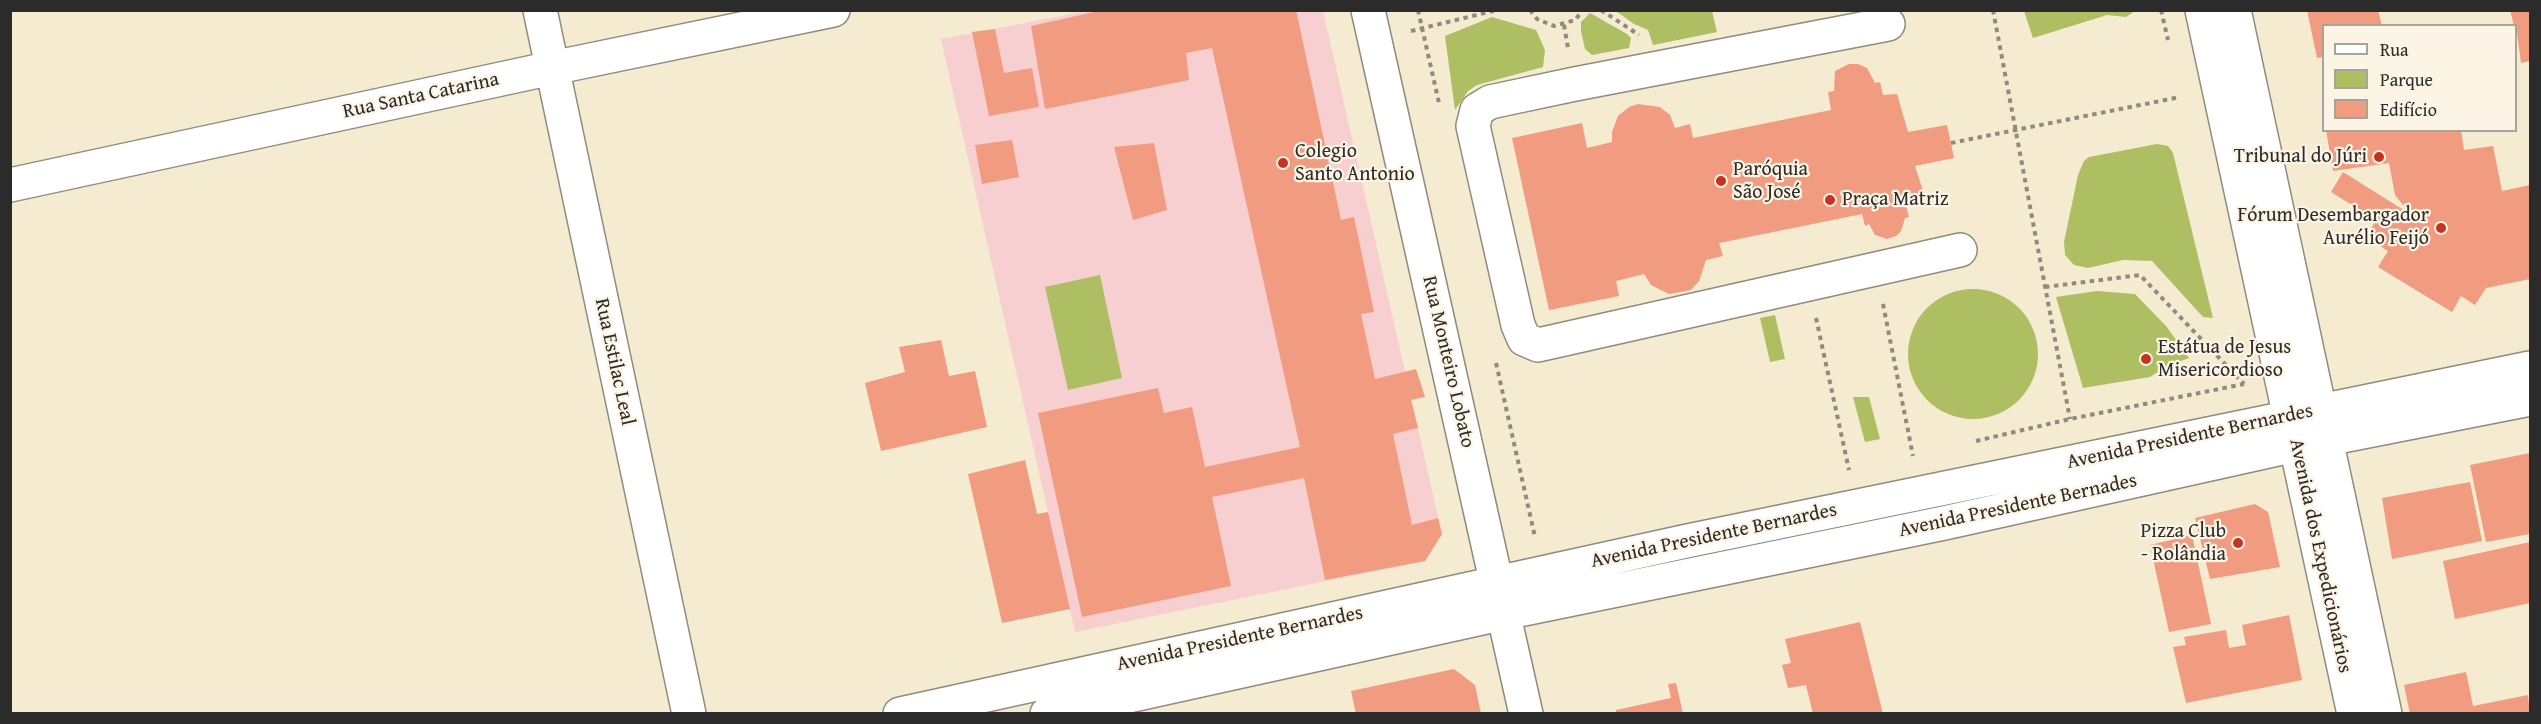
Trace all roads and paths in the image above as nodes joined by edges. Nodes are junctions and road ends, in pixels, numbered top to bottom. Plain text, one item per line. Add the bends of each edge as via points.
1 (540, 10) edge
2 (833, 10) edge
3 (1497, 10) edge
4 (1530, 10) edge
5 (1583, 10) edge
6 (1993, 10) edge
7 (2161, 10) edge
8 (2202, 10) edge
9 (2234, 10) edge
10 (1371, 24) edge
11 (1888, 24) dead end
12 (2169, 43) dead end
13 (552, 68) junction
14 (2178, 86) dead end
15 (2234, 86) junction
16 (2180, 97) junction
17 (2183, 108) dead end
18 (2016, 130) junction
19 (1951, 143) dead end
20 (10, 185) edge
21 (1960, 250) dead end
22 (1876, 269) junction
23 (1808, 285) junction
24 (2045, 287) junction
25 (2530, 368) edge
26 (2242, 373) dead end
27 (2244, 384) junction
28 (2530, 399) edge
29 (2070, 419) junction
30 (2308, 428) junction
31 (1969, 443) dead end
32 (1925, 453) dead end
33 (1913, 456) junction
34 (1903, 458) dead end
35 (1860, 467) dead end
36 (1849, 470) junction
37 (1838, 472) dead end
38 (1937, 490) junction
39 (1944, 523) junction
40 (1687, 541) junction
41 (1695, 574) junction
42 (1501, 598) junction
43 (1028, 700) edge
44 (689, 714) edge
45 (900, 714) edge
46 (1047, 714) edge
47 (1526, 714) edge
48 (2354, 714) edge
49 (2385, 714) edge

1 - 13 street, Rua Estilac Leal
2 - 13 street, Rua Santa Catarina
3 - 10 path via 1422,29
4 - 5 path via 1536,19 1554,26 1575,20
6 - 18 path
7 - 12 path
8 - 15 street, Avenida dos Expedicionários
9 - 15 street, Avenida dos Expedicionários
10 - 42 street, Rua Monteiro Lobato
11 - 23 street via 1575,84 1490,102 1477,110 1473,126 1524,339 1538,345
13 - 20 street, Rua Santa Catarina
13 - 44 street, Rua Estilac Leal
14 - 16 path
15 - 30 street, Avenida dos Expedicionários
16 - 17 path
16 - 18 path
18 - 19 path
18 - 24 path
21 - 22 street
22 - 23 street
22 - 33 path
23 - 36 path
24 - 27 path via 2140,275
24 - 29 path
25 - 30 street, Avenida Presidente Bernardes
26 - 27 path
27 - 29 path
28 - 30 street, Avenida Presidente Bernades
29 - 31 path
30 - 38 street, Avenida Presidente Bernardes
30 - 39 street, Avenida Presidente Bernades
30 - 48 street, Avenida dos Expedicionários
30 - 49 street, Avenida dos Expedicionários
32 - 33 path
33 - 34 path
35 - 36 path
36 - 37 path
38 - 39 street
38 - 40 street, Avenida Presidente Bernardes
39 - 41 street, Avenida Presidente Bernades
40 - 41 street
40 - 42 street, Avenida Presidente Bernardes
41 - 42 street, Avenida Presidente Bernades
42 - 43 street, Avenida Presidente Bernardes
42 - 46 street, Avenida Presidente Bernardes
42 - 47 street, Rua Monteiro Lobato
43 - 45 street, Avenida Presidente Bernardes

